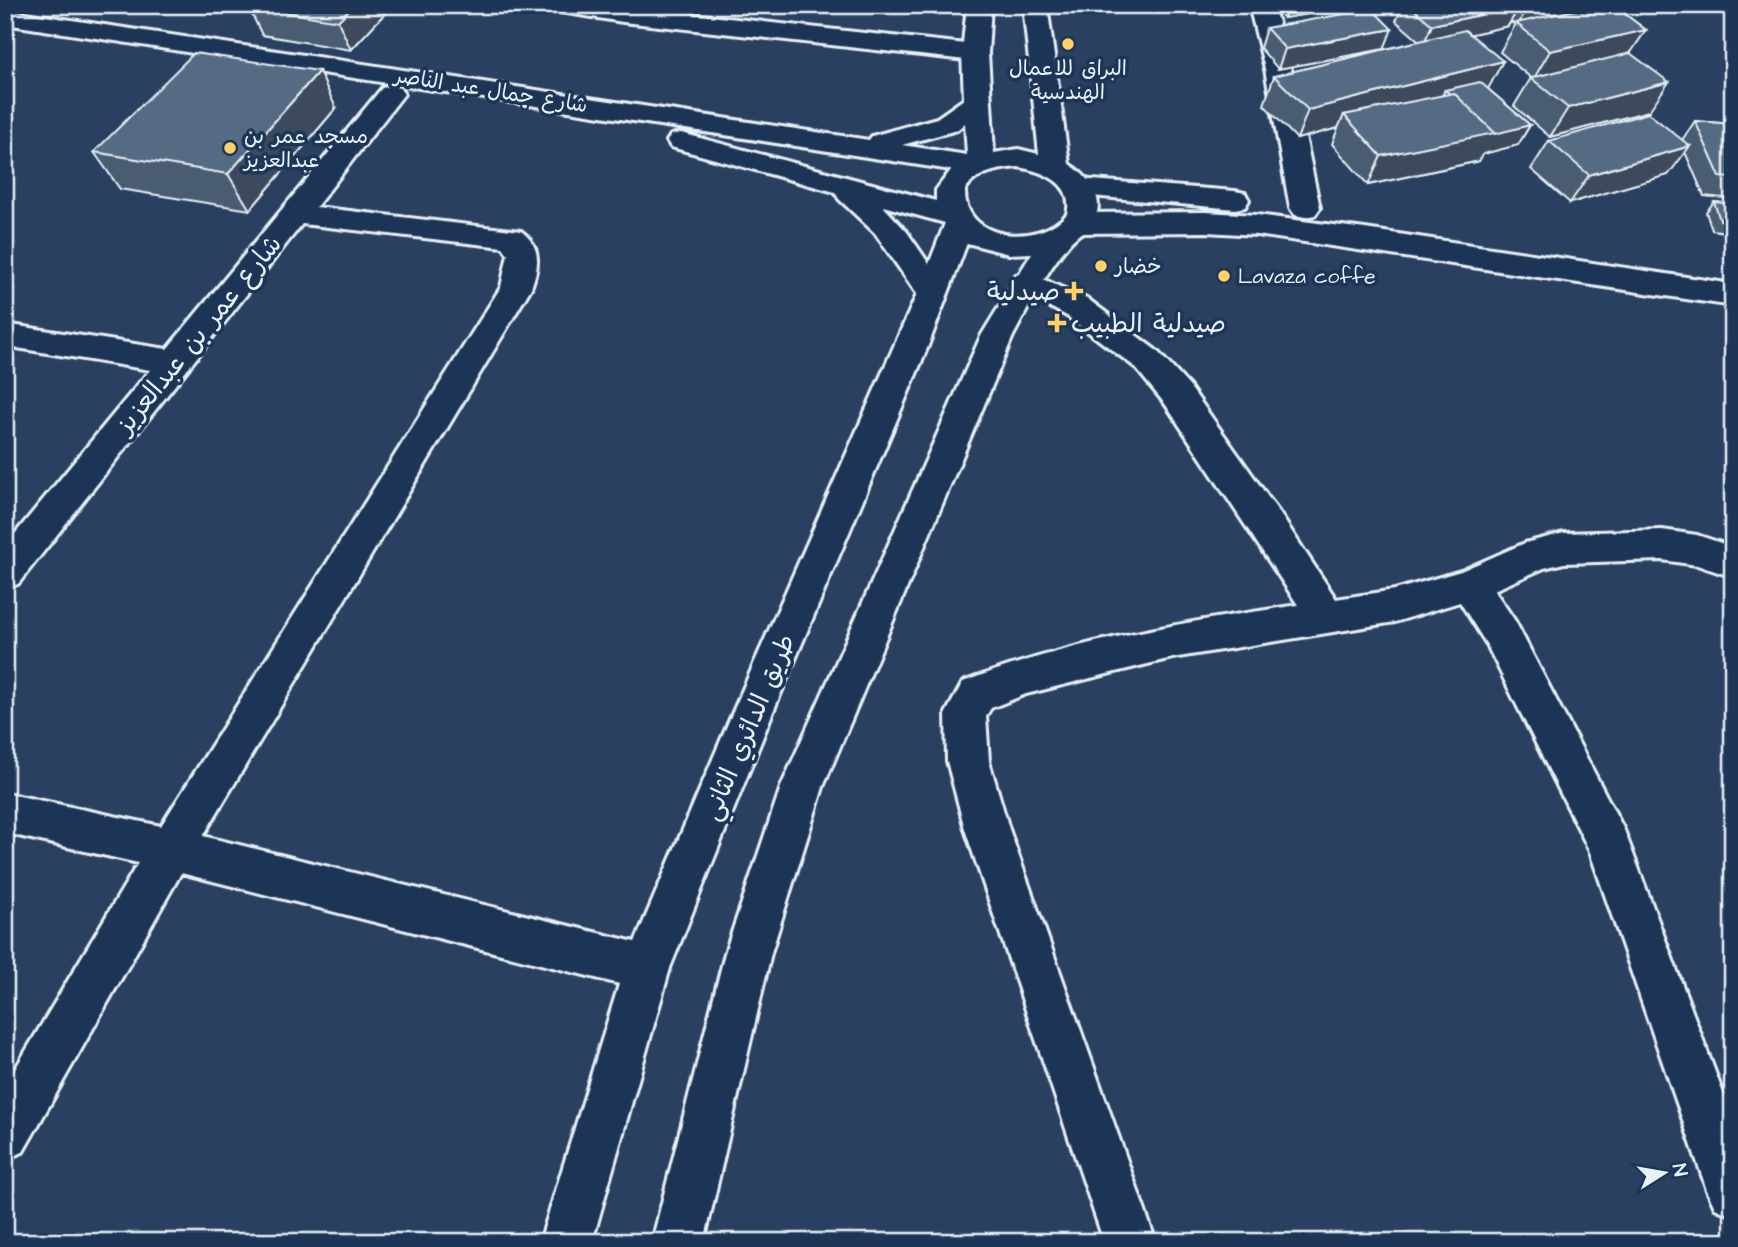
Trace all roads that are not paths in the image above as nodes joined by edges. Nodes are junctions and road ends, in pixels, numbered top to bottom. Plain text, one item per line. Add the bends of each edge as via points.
1 (14, 5) edge
2 (561, 5) edge
3 (979, 5) edge
4 (1035, 5) edge
5 (1261, 5) edge
6 (5, 8) edge
7 (711, 15) edge
8 (5, 17) edge
9 (5, 34) edge
10 (975, 52) junction
11 (391, 94) junction
12 (978, 101) junction
13 (856, 145) junction
14 (978, 164) junction
15 (1055, 168) junction
16 (839, 186) junction
17 (1079, 188) junction
18 (1306, 208) junction
19 (295, 214) junction
20 (958, 220) junction
21 (1068, 230) junction
22 (1733, 272) edge
23 (1027, 282) junction
24 (932, 294) junction
25 (1733, 295) edge
26 (5, 335) edge
27 (175, 362) junction
28 (1733, 562) edge
29 (5, 573) edge
30 (1469, 584) junction
31 (1326, 617) junction
32 (5, 813) edge
33 (171, 849) junction
34 (647, 968) junction
35 (5, 1133) edge
36 (1733, 1189) edge
37 (566, 1242) edge
38 (678, 1242) edge
39 (1130, 1242) edge

1 - 6 street
2 - 7 street
3 - 10 street
4 - 15 street
5 - 18 street
7 - 10 street
8 - 13 street, شارع جمال عبد الناصر
9 - 11 street, شارع جمال عبد الناصر
10 - 12 street
11 - 16 street, شارع جمال عبد الناصر via 676,140
11 - 19 street, شارع عمر بن عبدالعزيز
12 - 13 street via 929,131
12 - 14 street
13 - 14 street, شارع جمال عبد الناصر
14 - 15 street via 1018,159
14 - 20 street via 956,179 949,197
15 - 17 street
16 - 20 street, شارع جمال عبد الناصر
16 - 24 street via 887,226
17 - 18 street
17 - 21 street via 1083,212
18 - 22 street
19 - 27 street, شارع عمر بن عبدالعزيز
19 - 33 street via 511,238 523,248 522,271 516,288
20 - 21 street via 985,238 1017,245 1039,244
20 - 24 street, طريق الدائري الثاني
21 - 23 street
21 - 25 street via 1196,222 1257,225
23 - 31 street via 1078,308 1146,359 1185,406
23 - 38 street via 997,336 802,787 748,954
24 - 34 street, طريق الدائري الثاني
26 - 27 street
27 - 29 street, شارع عمر بن عبدالعزيز
28 - 30 street via 1662,545 1564,548 1538,554
30 - 31 street via 1395,607
30 - 36 street via 1507,645 1609,845
31 - 39 street via 1172,641 1023,677 977,695 965,713 968,761 987,829
32 - 33 street
33 - 34 street
33 - 35 street
34 - 37 street, طريق الدائري الثاني

